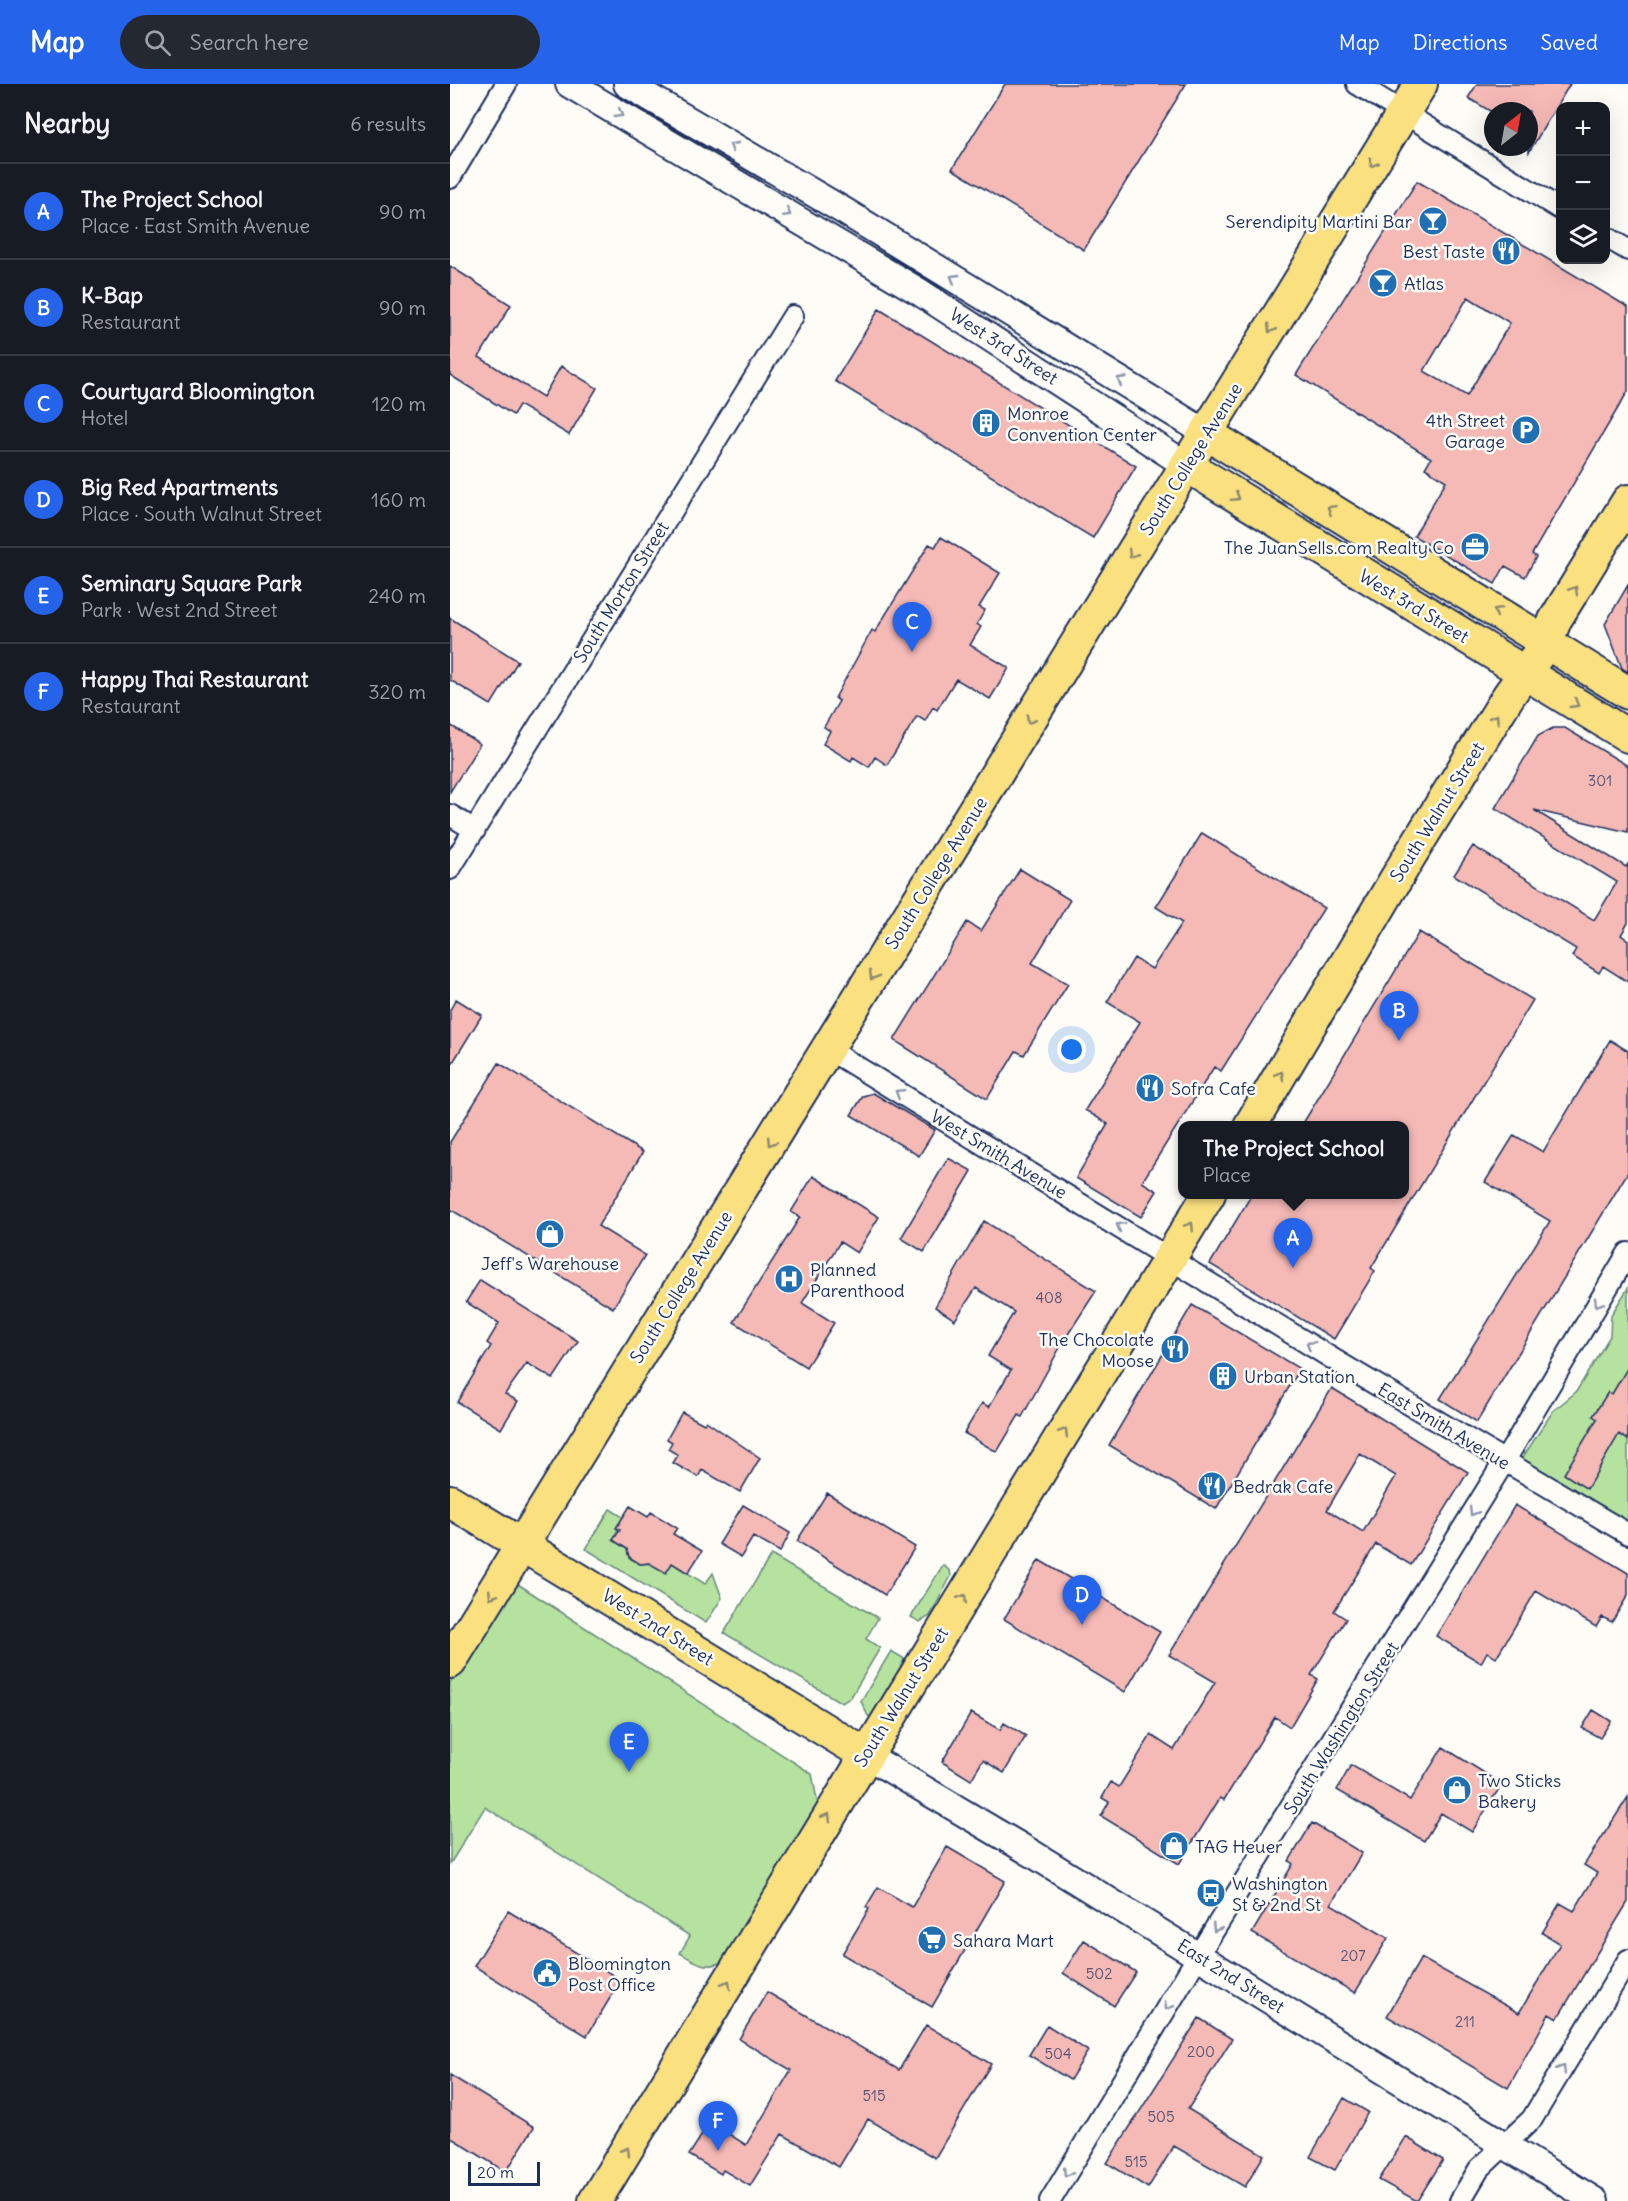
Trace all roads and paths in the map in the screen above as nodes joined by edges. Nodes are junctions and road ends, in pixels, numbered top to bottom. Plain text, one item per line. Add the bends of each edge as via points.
1 (506, 84) edge
2 (569, 84) edge
3 (627, 84) edge
4 (1357, 84) edge
5 (1421, 84) edge
6 (1403, 112) junction
7 (450, 178) edge
8 (1556, 207) edge
9 (1610, 240) edge
10 (1628, 250) edge
11 (793, 316) dead end
12 (1206, 432) junction
13 (1186, 465) junction
14 (1628, 501) edge
15 (1547, 642) junction
16 (1525, 673) junction
17 (1628, 693) edge
18 (1628, 736) edge
19 (450, 815) edge
20 (475, 830) junction
21 (450, 869) edge
22 (828, 1049) junction
23 (1252, 1121) edge
24 (1206, 1199) edge
25 (1628, 1253) edge
26 (1170, 1257) junction
27 (1504, 1462) junction
28 (450, 1501) edge
29 (1628, 1534) edge
30 (523, 1545) junction
31 (450, 1662) edge
32 (866, 1755) junction
33 (1198, 1956) junction
34 (1628, 1960) edge
35 (1505, 2146) junction
36 (595, 2201) edge
37 (1050, 2201) edge
38 (1460, 2201) edge
39 (1595, 2201) edge

1 - 7 street
2 -> 13 street, West 3rd Street via 909,286
12 -> 3 street, West 3rd Street
4 - 6 street
5 - 6 main road, South College Avenue
6 - 8 street
6 -> 12 main road, South College Avenue
9 - 10 street
11 - 20 street, South Morton Street
12 - 13 main road, South College Avenue
15 -> 12 main road, West 3rd Street
13 -> 16 main road, West 3rd Street
13 -> 22 main road, South College Avenue
15 -> 14 main road, South Walnut Street via 1556,620
15 - 16 main road, South Walnut Street
15 - 17 main road, West 3rd Street
16 -> 18 main road, West 3rd Street
23 -> 16 main road, South Walnut Street via 1404,866
19 - 20 street
20 - 21 street, South Morton Street
26 -> 22 street, West Smith Avenue
22 -> 30 main road, South College Avenue
26 -> 24 main road, South Walnut Street
25 -> 27 street, South Washington Street
27 -> 26 street, East Smith Avenue
32 -> 26 main road, South Walnut Street
27 - 29 street, East Smith Avenue
27 -> 33 street, South Washington Street
28 - 30 main road, West 2nd Street
30 -> 31 main road, South College Avenue
30 - 32 main road, West 2nd Street
32 - 33 street, East 2nd Street
36 -> 32 main road, South Walnut Street
33 - 35 street, East 2nd Street
33 -> 37 street, South Washington Street
35 -> 34 street via 1532,2119
35 - 38 street via 1479,2169
35 - 39 street, East 2nd Street

